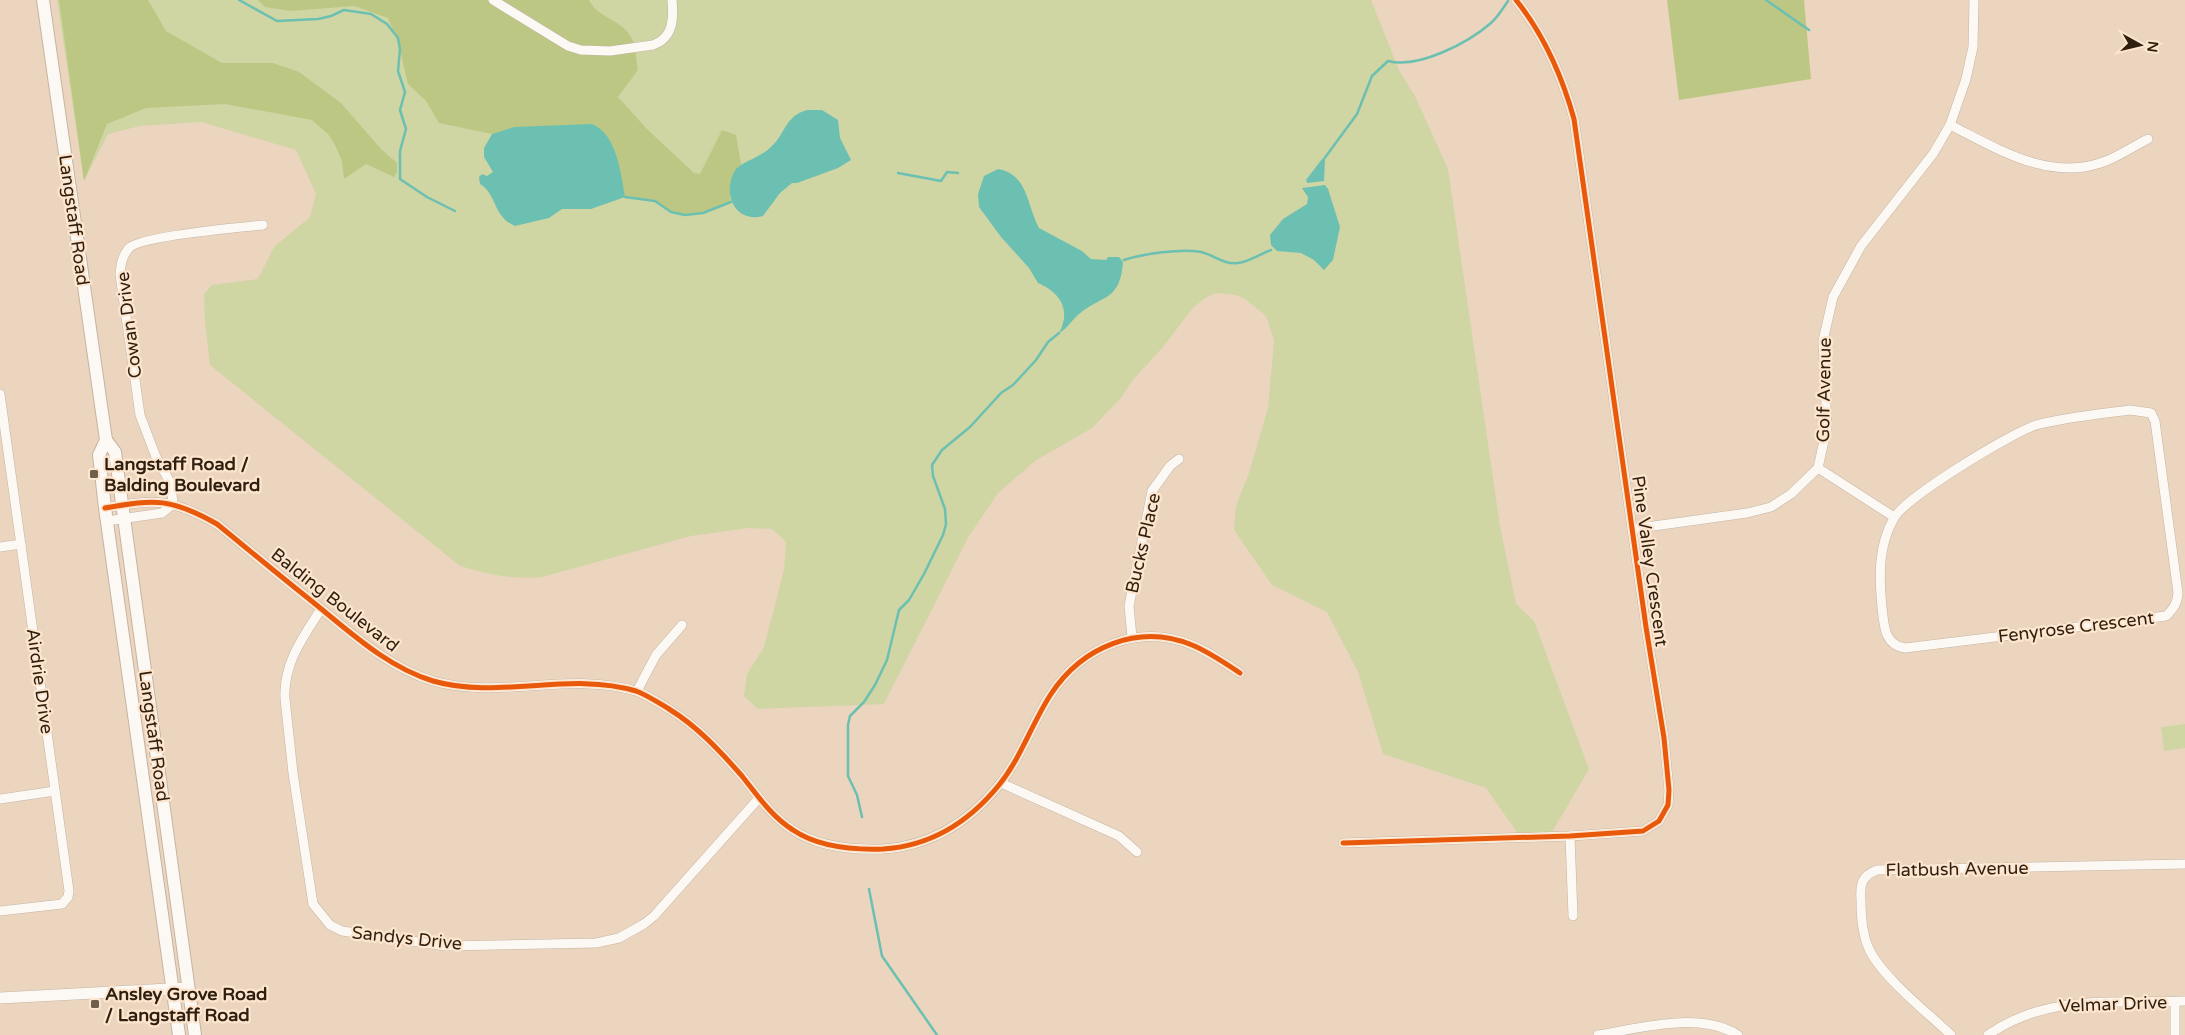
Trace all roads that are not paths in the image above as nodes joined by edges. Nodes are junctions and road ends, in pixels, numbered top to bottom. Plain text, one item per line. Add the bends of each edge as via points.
1 (43, 0) edge
2 (493, 0) edge
3 (672, 0) edge
4 (1516, 0) edge
5 (1974, 0) edge
6 (1950, 125) junction
7 (2148, 140) dead end
8 (263, 225) dead end
9 (0, 394) edge
10 (2, 427) edge
11 (106, 440) junction
12 (1179, 459) dead end
13 (1818, 468) junction
14 (173, 504) junction
15 (123, 511) junction
16 (106, 514) junction
17 (1894, 517) junction
18 (1632, 529) junction
19 (21, 544) junction
20 (0, 547) edge
21 (321, 609) junction
22 (682, 625) dead end
23 (1132, 637) junction
24 (1240, 673) dead end
25 (637, 691) junction
26 (1001, 783) junction
27 (55, 792) junction
28 (759, 798) junction
29 (0, 799) edge
30 (1570, 836) junction
31 (1343, 843) dead end
32 (1138, 852) dead end
33 (2185, 864) edge
34 (0, 911) edge
35 (1573, 916) dead end
36 (173, 988) junction
37 (188, 988) junction
38 (0, 998) edge
39 (2185, 1001) edge
40 (2175, 1002) junction
41 (1610, 1034) edge
42 (179, 1035) edge
43 (195, 1035) edge
44 (1598, 1035) edge
45 (1738, 1035) edge
46 (1951, 1035) edge
47 (1988, 1035) edge
48 (2175, 1035) edge

1 - 11 main road, Langstaff Road
2 - 3 street via 568,46 594,52 653,46 662,42 669,34 672,22
4 - 18 street, Pine Valley Crescent via 1542,36 1566,91 1574,119
5 - 6 street, Golf Avenue via 1973,47
6 - 7 street via 2026,161 2052,168 2086,167
6 - 13 street, Golf Avenue via 1933,154 1861,246 1833,297 1823,341 1827,428
8 - 14 street, Cowan Drive via 134,244 121,262 140,415 156,457 171,484
9 - 10 street, Airdrie Drive
10 - 19 street, Airdrie Drive
11 - 15 main road, Langstaff Road via 115,452
11 - 16 main road, Langstaff Road via 100,455
12 - 23 street, Bucks Place via 1152,491 1129,606
13 - 17 street
13 - 18 street, Golf Avenue via 1791,494 1771,507
14 - 15 street via 162,513
14 - 21 street, Balding Boulevard via 217,524
15 - 16 street
15 - 16 street
15 - 37 main road, Langstaff Road
16 - 36 main road, Langstaff Road
17 - 17 street, Fenyrose Crescent via 1879,564 1884,624 1889,640 1896,647 2166,616 2177,603 2155,421 2151,413 2142,410 2063,420 2024,430 1916,496
18 - 30 street, Pine Valley Crescent via 1664,738 1668,805 1659,821 1643,831
19 - 20 street
19 - 27 street, Airdrie Drive
21 - 25 street, Balding Boulevard via 394,664 433,681 472,688 593,684
21 - 28 street, Sandys Drive via 292,659 287,673 285,699 314,904 330,925 342,931 446,946 606,942 654,916
22 - 25 street via 656,655
23 - 24 street, Balding Boulevard via 1189,644
23 - 26 street, Balding Boulevard via 1084,659 1061,680
25 - 28 street, Balding Boulevard via 701,732
26 - 28 street, Balding Boulevard via 974,812 944,833 923,842 882,849 846,848 815,841 792,830
26 - 32 street via 1119,836
27 - 29 street
27 - 34 street, Airdrie Drive via 68,897 53,907
30 - 31 street, Pine Valley Crescent
30 - 35 street
33 - 46 street, Flatbush Avenue via 1877,870 1867,874 1860,885 1861,917 1870,950 1879,966
36 - 37 street
36 - 38 street
36 - 42 main road, Langstaff Road
37 - 43 main road, Langstaff Road
39 - 40 street, Velmar Drive
40 - 47 street, Velmar Drive via 2057,1005 2009,1021
40 - 48 street
41 - 44 street
41 - 45 street via 1692,1022 1720,1026

